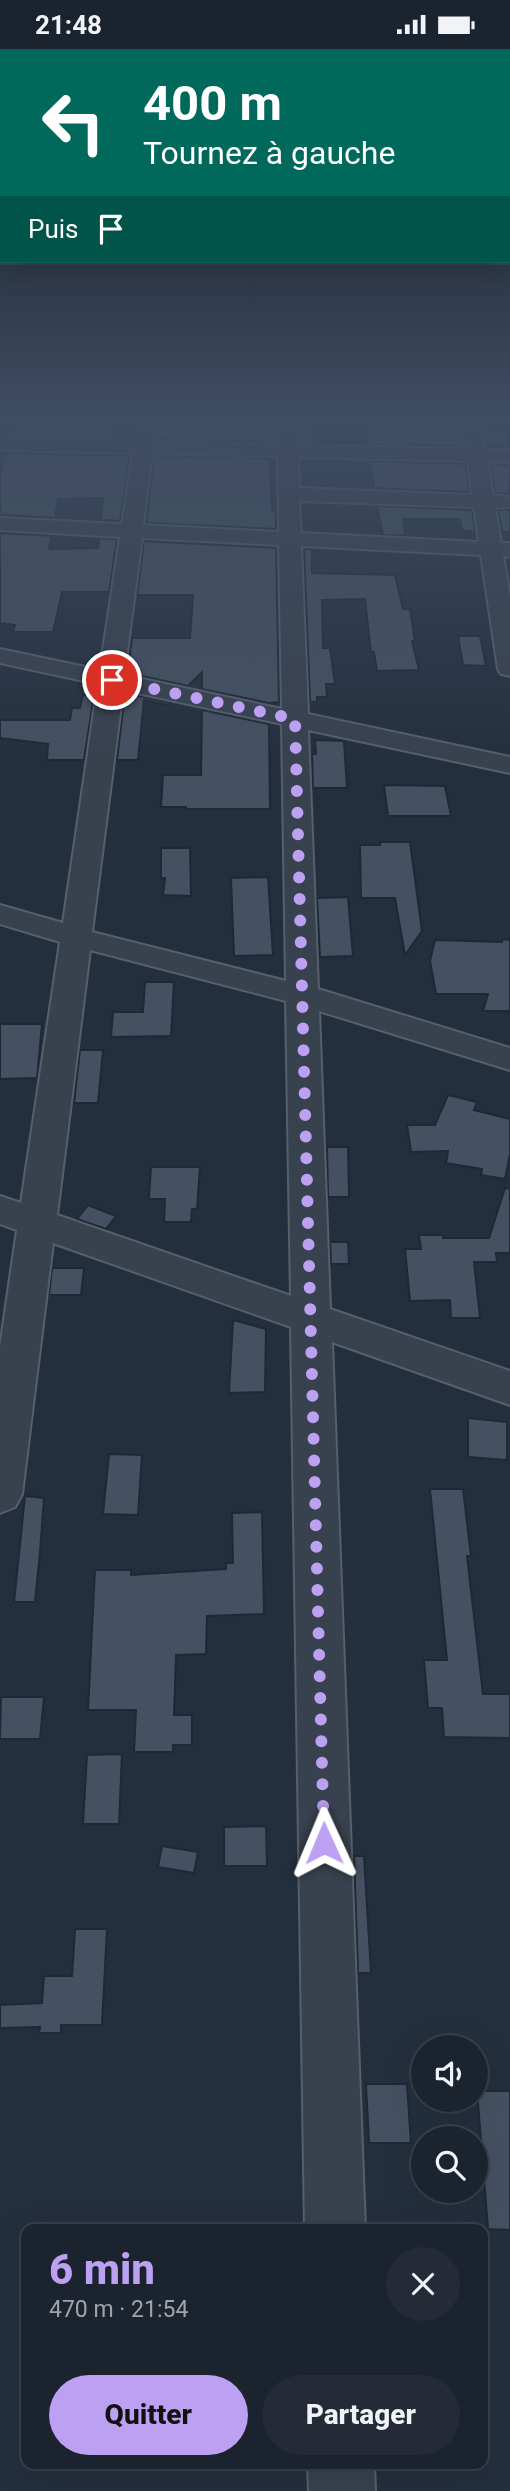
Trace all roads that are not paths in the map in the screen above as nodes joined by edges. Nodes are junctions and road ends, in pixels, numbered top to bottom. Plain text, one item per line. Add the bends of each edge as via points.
1 (132, 534) edge
2 (184, 534) edge
3 (290, 534) edge
4 (290, 540) junction
5 (501, 550) edge
6 (0, 656) edge
7 (510, 669) edge
8 (112, 680) junction
9 (295, 719) junction
10 (510, 765) edge
11 (0, 913) edge
12 (77, 937) junction
13 (302, 995) junction
14 (510, 1059) edge
15 (0, 1210) edge
16 (37, 1222) junction
17 (310, 1318) junction
18 (510, 1388) edge
19 (0, 1494) edge
20 (335, 2224) edge
21 (341, 2469) edge
22 (342, 2491) edge

1 - 8 street
2 - 4 street
3 - 4 street
4 - 5 street
4 - 9 street
5 - 7 street
6 - 8 street
8 - 9 street
8 - 12 street
9 - 10 street
9 - 13 street
11 - 12 street
12 - 13 street
12 - 16 street
13 - 14 street
13 - 17 street
15 - 16 street
16 - 17 street
16 - 19 street
17 - 18 street
17 - 20 street
21 - 22 street

